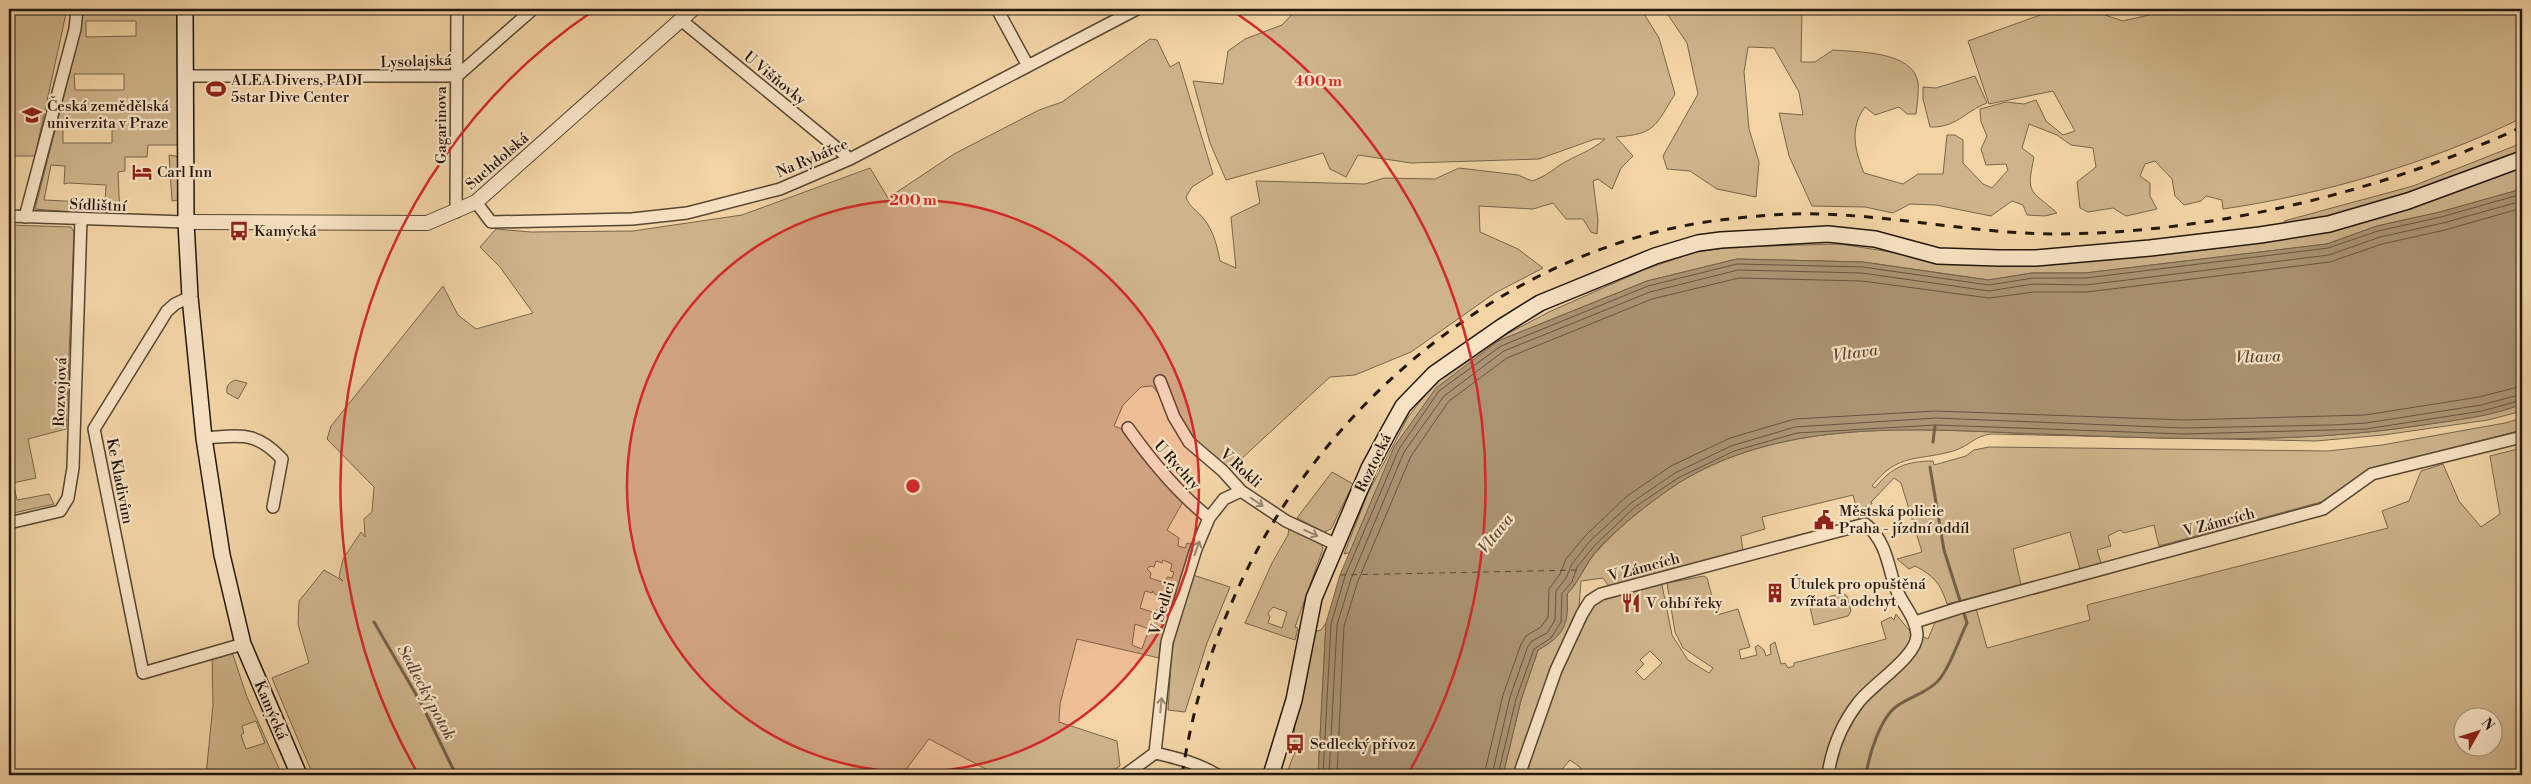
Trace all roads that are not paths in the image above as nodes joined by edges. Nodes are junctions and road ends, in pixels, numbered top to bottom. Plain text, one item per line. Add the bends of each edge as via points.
1 (77, 9) edge
2 (185, 9) edge
3 (457, 9) edge
4 (533, 9) edge
5 (693, 9) edge
6 (998, 9) edge
7 (1137, 9) edge
8 (681, 20) junction
9 (1028, 66) junction
10 (185, 76) junction
11 (457, 76) junction
12 (850, 159) junction
13 (2522, 159) edge
14 (476, 202) junction
15 (456, 212) junction
16 (9, 216) edge
17 (25, 217) junction
18 (81, 219) junction
19 (186, 222) junction
20 (190, 296) junction
21 (1160, 381) dead end
22 (1128, 428) dead end
23 (2522, 437) edge
24 (204, 438) junction
25 (1241, 491) junction
26 (273, 507) dead end
27 (1209, 518) junction
28 (9, 523) edge
29 (1335, 544) junction
30 (1915, 622) junction
31 (243, 644) junction
32 (1155, 753) junction
33 (299, 775) edge
34 (1125, 775) edge
35 (1217, 775) edge
36 (1271, 775) edge
37 (1519, 775) edge
38 (1828, 775) edge

1 - 17 street via 44,154
2 - 10 main road, Kamýcká
3 - 11 street, Gagarinova
4 - 11 street, Lysolajská
5 - 8 street, Suchdolská
6 - 9 street
7 - 9 street, Na Rybářce
8 - 12 street, U Višňovky
8 - 14 street, Suchdolská
9 - 12 street, Na Rybářce
10 - 11 street, Lysolajská
10 - 19 main road, Kamýcká
11 - 15 street, Gagarinova
12 - 14 street, Na Rybářce via 780,188 742,199 687,213 632,220 490,222
13 - 29 main road, Roztocká via 2408,201 2329,224 2150,248 1999,258 1938,256 1867,238 1828,234 1698,243 1626,267 1540,303 1462,352 1403,406 1369,468
14 - 15 street, Suchdolská
15 - 19 street, Suchdolská via 426,223
16 - 17 street, Sídlištní
17 - 18 street, Sídlištní
18 - 19 street, Sídlištní
18 - 28 street, Rozvojová via 73,468 68,498 60,511
19 - 20 main road, Kamýcká
20 - 24 main road, Kamýcká
20 - 31 street, Ke Kladivům via 167,312 94,429 143,673
21 - 25 street, V Rokli via 1174,417 1189,442
22 - 27 street, U Rychty via 1183,496
23 - 30 street, V Zámcích via 2372,474 2324,509
24 - 26 street via 254,438 269,445 282,459
24 - 31 main road, Kamýcká via 222,555
25 - 27 street, V Sedlci via 1224,499
25 -> 29 street, V Rokli via 1286,521
32 -> 27 street, V Sedlci via 1167,642
29 - 36 main road, Roztocká via 1314,598 1294,700
30 - 37 street, V Zámcích via 1897,592 1881,542 1875,531 1865,524 1601,594 1590,600 1556,670
30 - 38 street via 1917,637 1914,648 1858,702 1839,731
31 - 33 main road, Kamýcká
32 - 34 street
32 - 35 street via 1178,758

